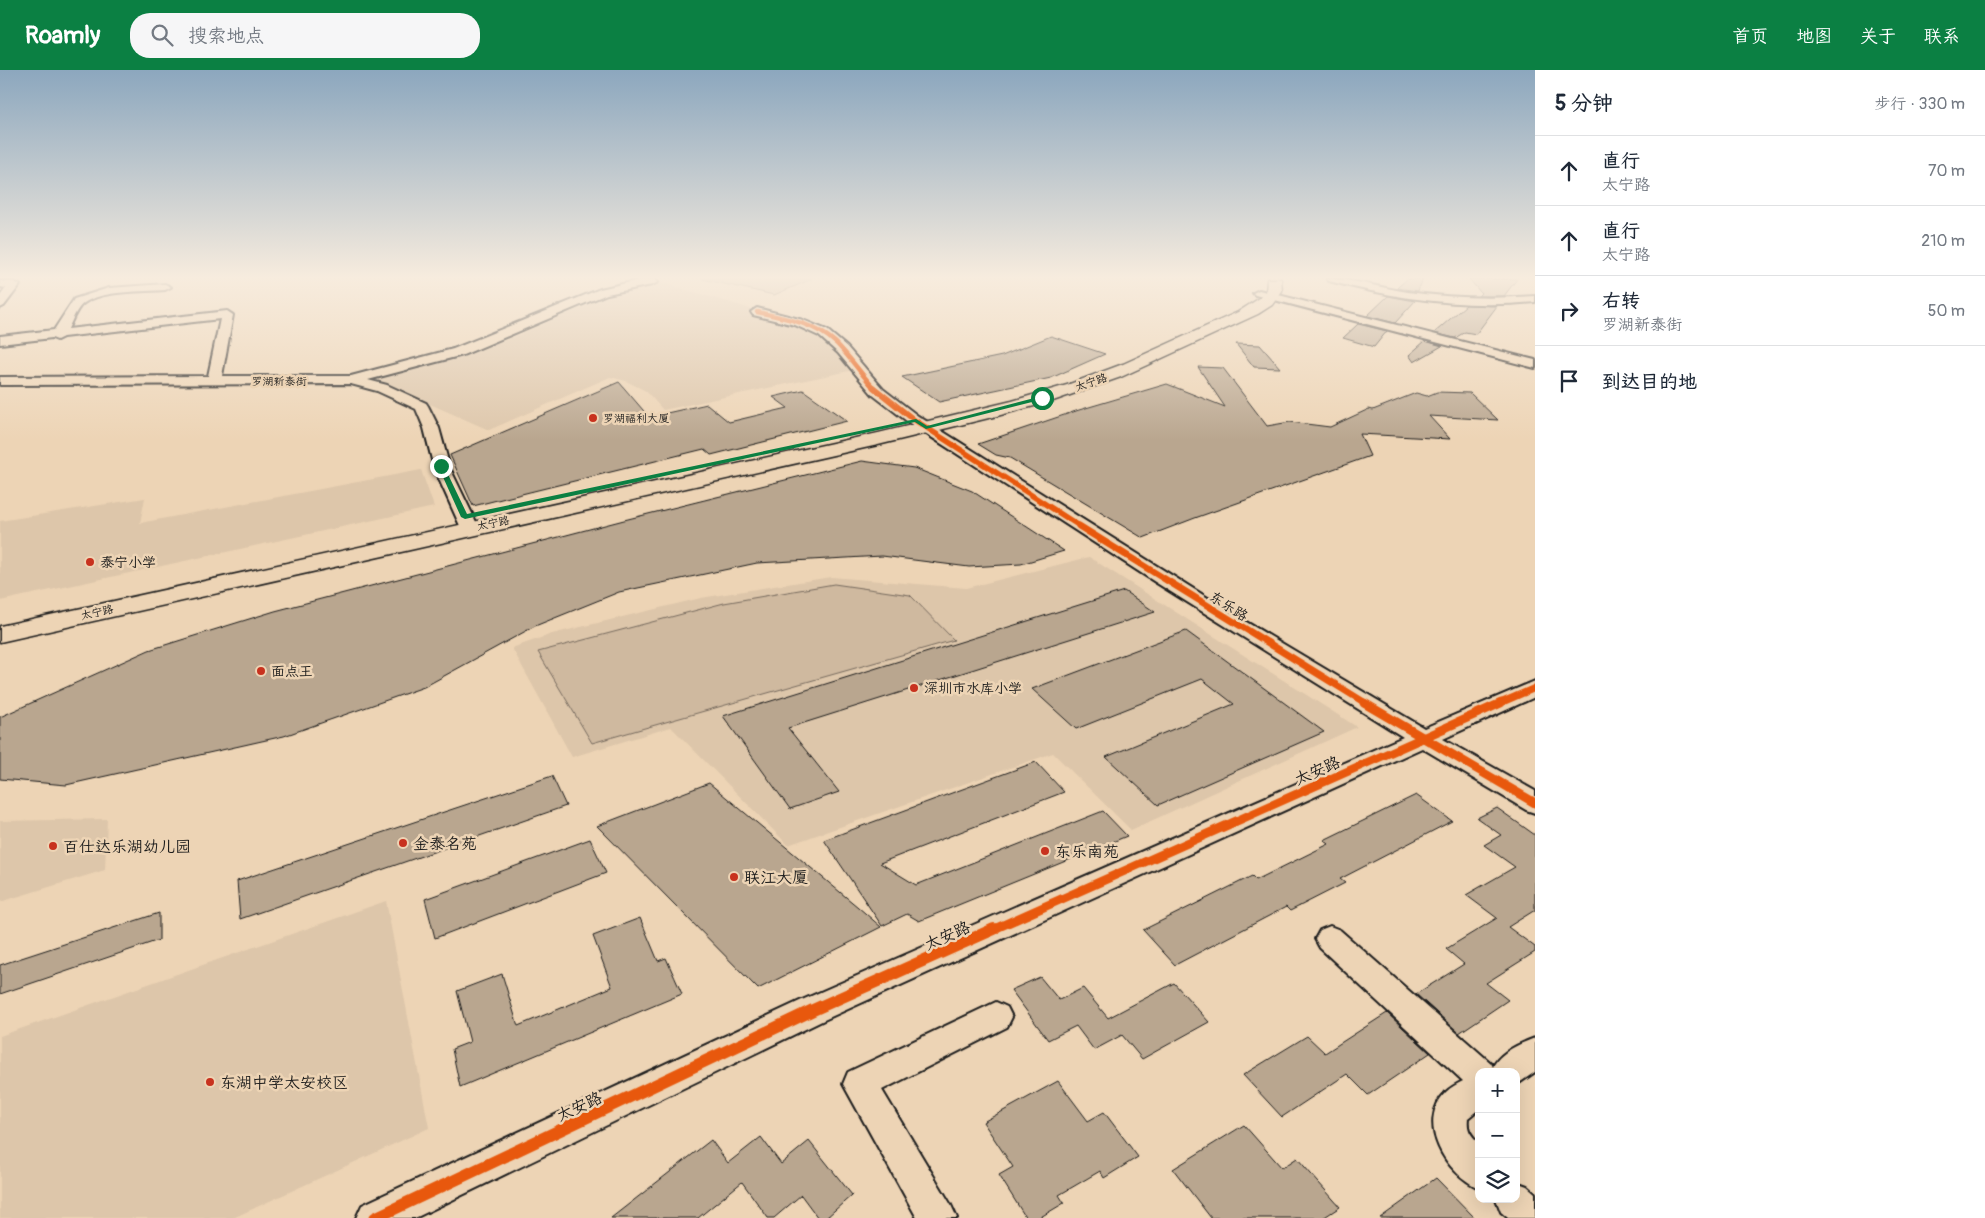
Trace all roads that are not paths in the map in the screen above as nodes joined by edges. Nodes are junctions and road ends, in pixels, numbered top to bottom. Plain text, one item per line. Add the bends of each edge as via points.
1 (59, 333) edge
2 (85, 333) edge
3 (224, 333) edge
4 (504, 333) edge
5 (820, 333) edge
6 (1207, 333) edge
7 (1426, 333) edge
8 (57, 336) junction
9 (0, 340) edge
10 (1535, 364) edge
11 (351, 380) junction
12 (0, 381) edge
13 (214, 381) junction
14 (921, 424) junction
15 (468, 523) junction
16 (0, 620) edge
17 (0, 634) edge
18 (1535, 688) edge
19 (1421, 739) junction
20 (1535, 804) edge
21 (1330, 939) dead end
22 (996, 1017) dead end
23 (1535, 1053) edge
24 (1513, 1068) edge
25 (1475, 1070) edge
26 (1475, 1093) edge
27 (1475, 1166) edge
28 (1519, 1203) edge
29 (1535, 1217) edge
30 (375, 1218) edge
31 (938, 1218) edge

1 - 8 street
2 - 8 street
3 - 13 street
4 - 11 street via 458,352
5 - 14 street, 东乐路 via 830,338 888,401
6 - 14 main road, 太宁路 via 1100,380 998,410
7 - 10 street
8 - 9 street
11 - 13 street, 罗湖新泰街
11 - 15 street, 罗湖新泰街 via 382,388 421,406 434,436 441,466
12 - 13 street, 罗湖新泰街
14 - 15 main road, 太宁路
14 - 19 street, 东乐路
15 - 16 main road, 太宁路
15 - 17 main road, 太宁路
18 - 19 street, 太安路
19 - 20 street, 东乐路
19 - 30 street, 太安路 via 814,1010
21 - 25 street
22 - 31 street via 860,1084
23 - 24 street
26 - 27 street via 1457,1104 1451,1115 1451,1131 1458,1148
28 - 29 street

